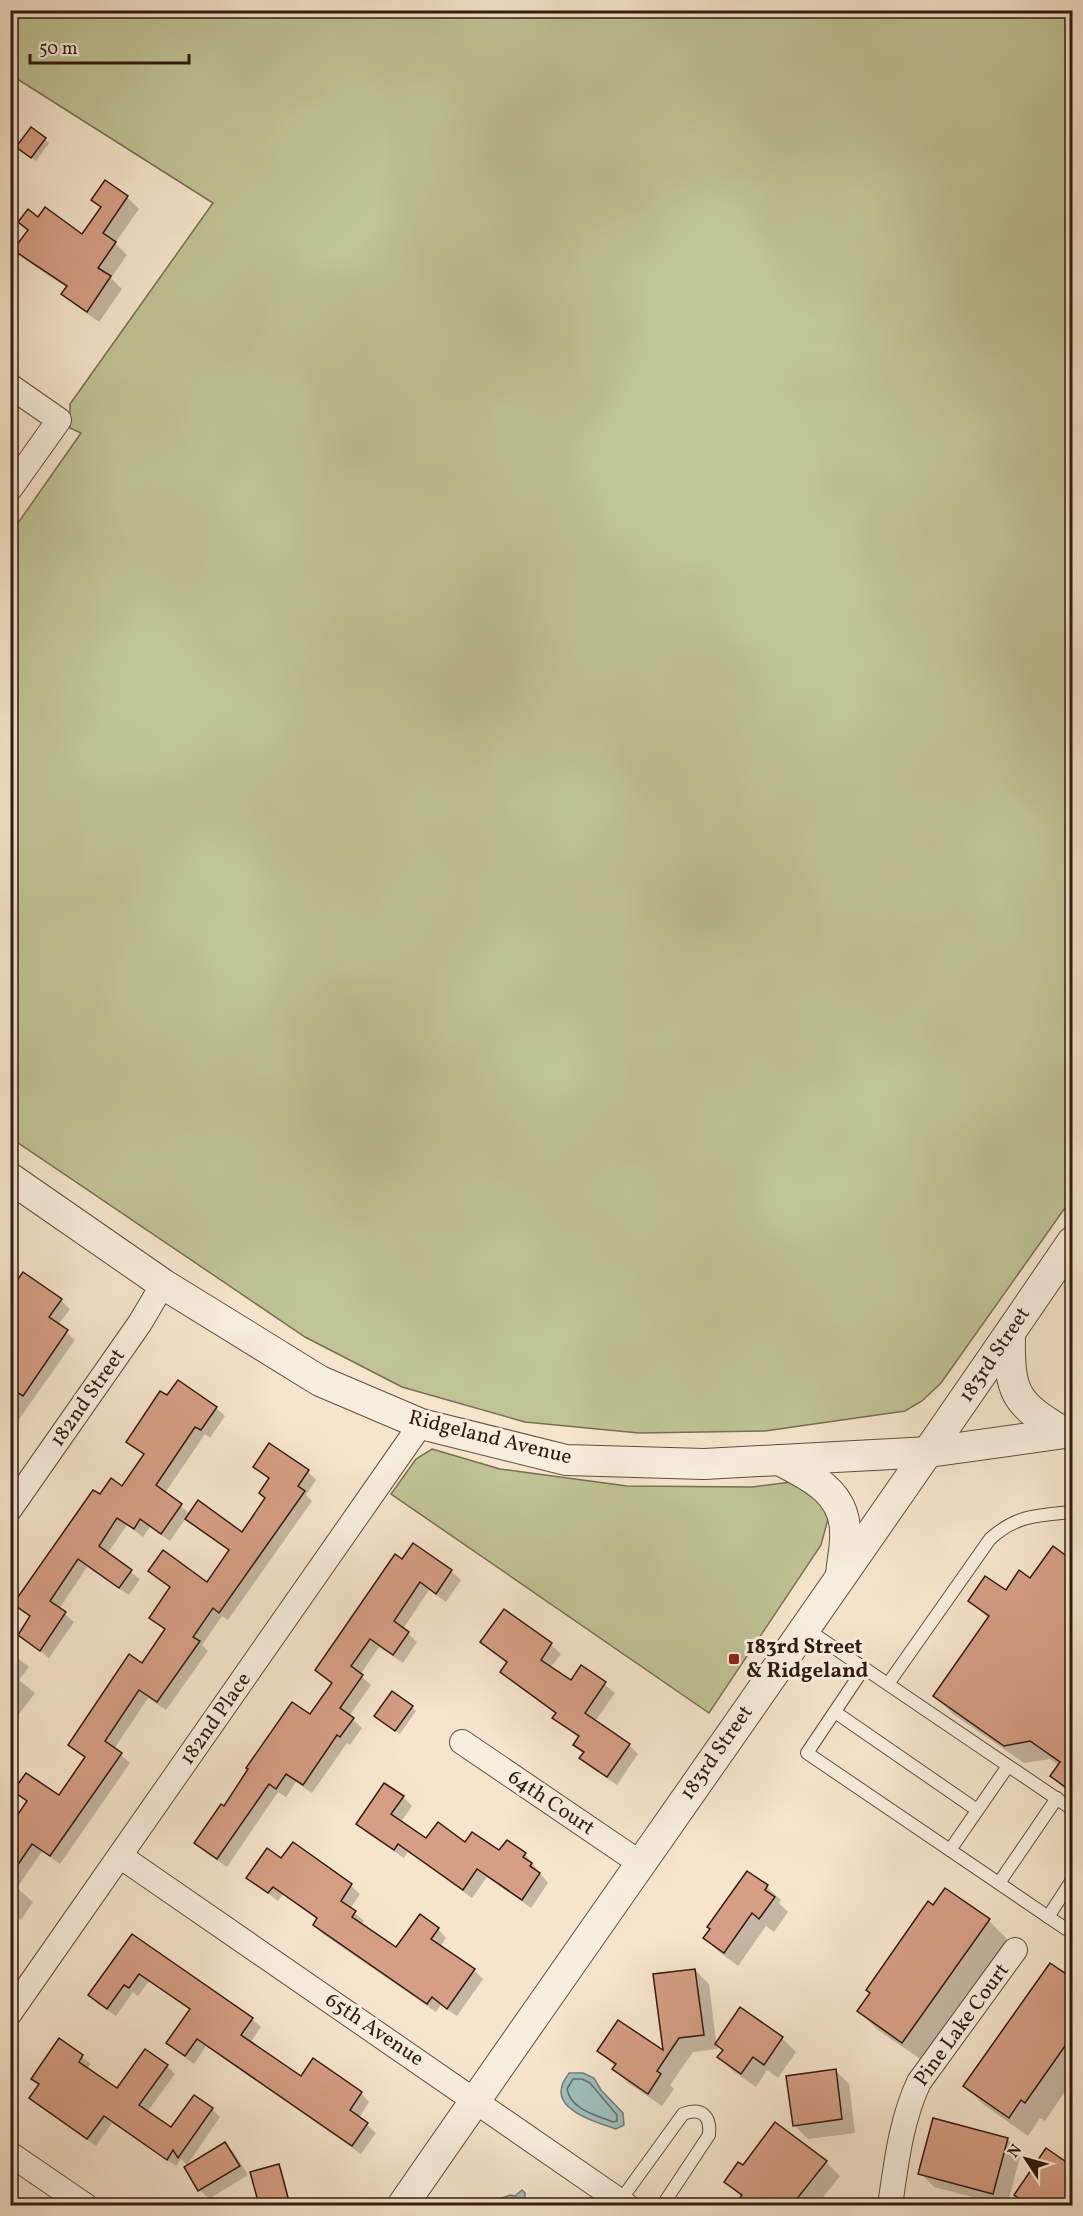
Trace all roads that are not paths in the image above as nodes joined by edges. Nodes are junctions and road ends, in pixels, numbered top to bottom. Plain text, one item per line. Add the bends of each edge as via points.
1 (10, 386) edge
2 (10, 489) edge
3 (10, 1178) edge
4 (1072, 1242) edge
5 (163, 1284) junction
6 (1010, 1334) junction
7 (421, 1425) junction
8 (1069, 1432) edge
9 (929, 1452) junction
10 (779, 1460) junction
11 (10, 1509) edge
12 (1072, 1512) edge
13 (840, 1578) junction
14 (805, 1628) junction
15 (864, 1668) junction
16 (888, 1684) junction
17 (835, 1712) junction
18 (462, 1742) dead end
19 (1008, 1766) junction
20 (1057, 1798) junction
21 (1072, 1809) edge
22 (977, 1810) junction
23 (950, 1850) junction
24 (120, 1856) junction
25 (640, 1863) junction
26 (1072, 1880) edge
27 (999, 1883) junction
28 (1048, 1917) junction
29 (1072, 1933) edge
30 (1016, 1950) dead end
31 (10, 2013) edge
32 (476, 2100) junction
33 (10, 2154) edge
34 (623, 2203) edge
35 (86, 2205) edge
36 (402, 2205) edge
37 (662, 2205) edge
38 (890, 2205) edge

1 - 2 street via 59,420
3 - 5 street, Ridgeland Avenue
4 - 6 street, 183rd Street
5 - 7 street, Ridgeland Avenue via 320,1381
5 - 11 street, 182nd Street
6 - 8 street via 1009,1365 1019,1398 1034,1415
6 - 9 street, 183rd Street
7 - 10 street, Ridgeland Avenue via 566,1460 704,1464
7 - 24 street, 182nd Place
8 - 9 street, Ridgeland Avenue
9 - 10 street, Ridgeland Avenue
9 - 13 street, 183rd Street
10 - 13 street via 819,1482 841,1509 845,1532
12 - 16 lane via 1030,1516 1001,1528
13 - 14 street, 183rd Street
14 - 15 lane
14 - 25 street, 183rd Street
15 - 16 lane
15 - 17 lane
16 - 19 lane
17 - 22 lane
17 - 23 lane via 807,1753
18 - 25 street, 64th Court
19 - 20 lane
19 - 22 lane
20 - 21 lane
20 - 27 lane
22 - 23 lane
23 - 27 lane
24 - 31 street, 182nd Place
24 - 32 street, 65th Avenue
25 - 32 street, 183rd Street
26 - 28 lane
27 - 28 lane
28 - 29 lane
30 - 38 street, Pine Lake Court via 911,2098
32 - 34 street, 65th Avenue
32 - 36 street, 183rd Street
33 - 35 street
34 - 37 lane via 683,2114 699,2112 710,2124 709,2135

